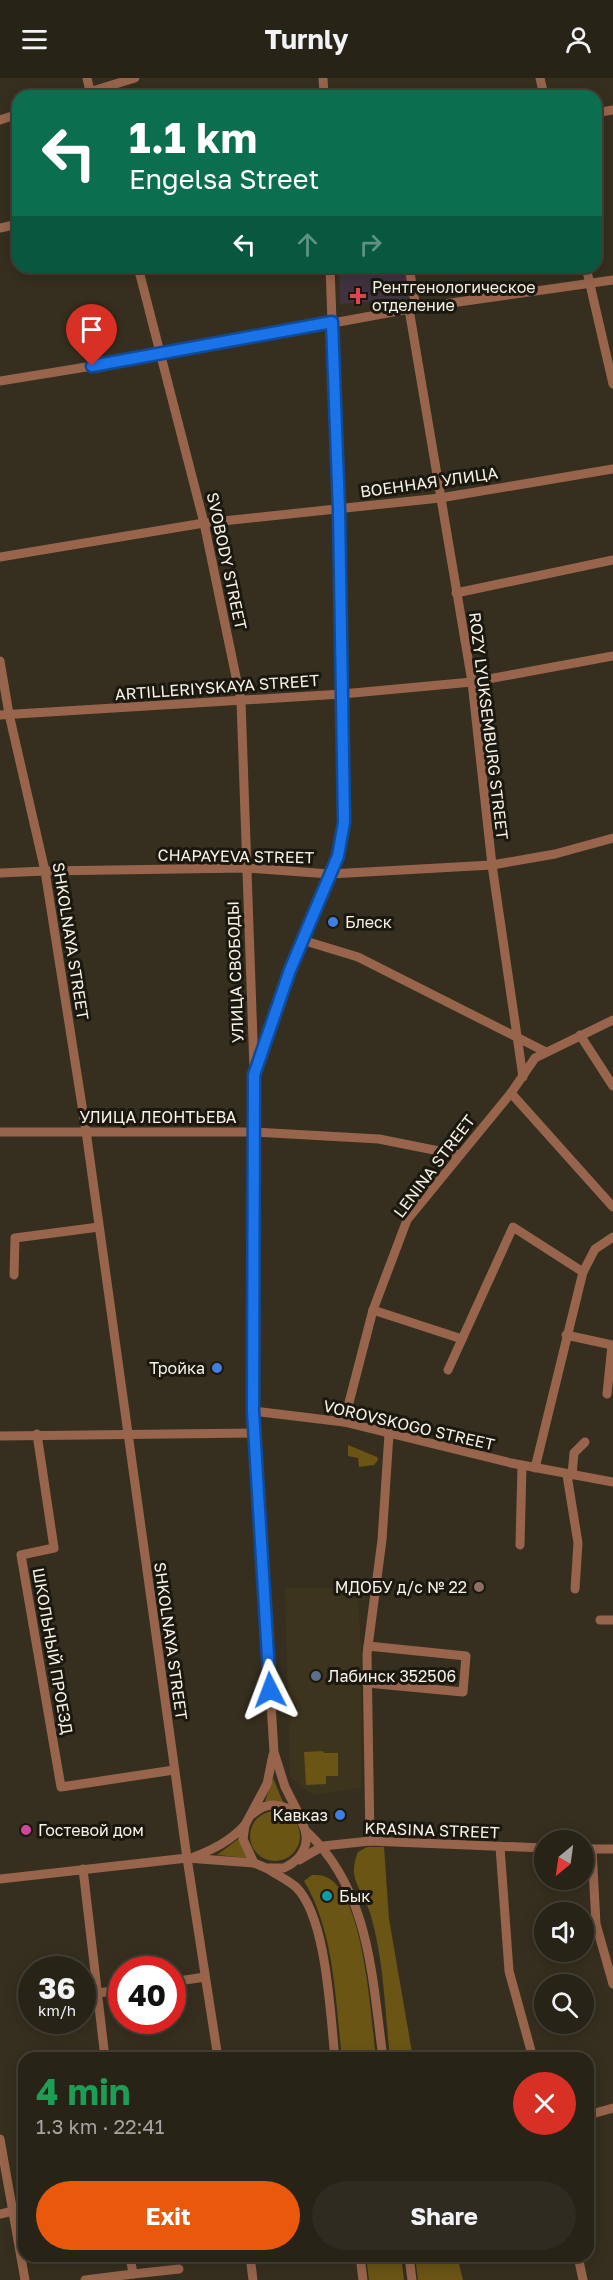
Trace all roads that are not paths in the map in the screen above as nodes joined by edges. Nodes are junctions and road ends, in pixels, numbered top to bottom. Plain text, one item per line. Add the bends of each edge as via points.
1 (135, 78) edge
2 (102, 90) edge
3 (140, 273) edge
4 (330, 273) edge
5 (409, 273) edge
6 (587, 273) edge
7 (613, 280) edge
8 (590, 284) junction
9 (412, 308) junction
10 (332, 322) junction
11 (160, 355) junction
12 (0, 381) edge
13 (613, 384) edge
14 (613, 469) edge
15 (440, 498) junction
16 (339, 510) junction
17 (204, 523) junction
18 (0, 557) edge
19 (613, 560) edge
20 (456, 593) junction
21 (613, 656) edge
22 (0, 661) edge
23 (472, 682) junction
24 (342, 694) junction
25 (241, 701) junction
26 (5, 715) edge
27 (613, 838) edge
28 (492, 865) junction
29 (246, 868) junction
30 (45, 871) junction
31 (0, 873) edge
32 (330, 874) junction
33 (302, 940) junction
34 (613, 1020) edge
35 (580, 1035) junction
36 (516, 1038) junction
37 (546, 1052) junction
38 (254, 1075) junction
39 (523, 1077) junction
40 (613, 1086) edge
41 (511, 1093) junction
42 (86, 1131) junction
43 (0, 1132) edge
44 (252, 1132) junction
45 (459, 1155) junction
46 (613, 1207) edge
47 (99, 1227) junction
48 (613, 1237) edge
49 (583, 1272) junction
50 (14, 1275) dead end
51 (373, 1310) junction
52 (566, 1335) junction
53 (462, 1339) junction
54 (448, 1370) dead end
55 (607, 1394) dead end
56 (253, 1411) junction
57 (344, 1422) junction
58 (254, 1433) junction
59 (37, 1434) junction
60 (127, 1434) junction
61 (389, 1434) junction
62 (0, 1436) edge
63 (585, 1442) dead end
64 (522, 1466) junction
65 (535, 1468) junction
66 (569, 1475) junction
67 (613, 1482) edge
68 (520, 1545) dead end
69 (575, 1589) dead end
70 (600, 1620) dead end
71 (613, 1620) edge
72 (368, 1646) junction
73 (368, 1683) junction
74 (274, 1752) junction
75 (174, 1770) junction
76 (251, 1815) junction
77 (245, 1826) junction
78 (304, 1826) junction
79 (370, 1841) junction
80 (323, 1846) junction
81 (500, 1847) junction
82 (534, 1848) edge
83 (594, 1849) edge
84 (613, 1849) edge
85 (190, 1858) junction
86 (254, 1863) junction
87 (288, 1866) junction
88 (266, 1868) junction
89 (83, 1869) junction
90 (0, 1879) edge
91 (592, 1890) edge
92 (92, 1956) edge
93 (205, 1977) junction
94 (186, 1980) edge
95 (613, 1984) edge
96 (108, 1991) edge
97 (96, 1993) joint
98 (104, 2052) edge
99 (217, 2052) edge
100 (334, 2052) edge
101 (382, 2052) edge
102 (531, 2052) edge
103 (613, 2108) edge
104 (594, 2113) edge
105 (0, 2139) edge
106 (14, 2211) junction
107 (0, 2214) edge
108 (18, 2236) edge
109 (22, 2262) edge
110 (131, 2262) edge
111 (251, 2262) edge
112 (361, 2262) edge
113 (410, 2262) edge
114 (579, 2262) edge
115 (179, 2269) dead end
116 (133, 2274) junction
117 (25, 2280) edge
118 (85, 2280) edge
119 (253, 2280) edge
120 (363, 2280) edge
121 (412, 2280) edge
122 (583, 2280) edge

1 - 2 street
3 - 11 street, SVOBODY STREET
4 - 10 street
5 - 9 street, ROZY LYUKSEMBURG STREET
6 - 8 street
7 - 8 street
8 - 9 street
8 - 13 street
9 - 10 street
9 - 15 street, ROZY LYUKSEMBURG STREET
10 - 11 street
10 - 16 street
11 - 12 street
11 - 17 street, SVOBODY STREET
14 - 15 street, ВОЕННАЯ УЛИЦА
15 - 16 street, ВОЕННАЯ УЛИЦА
15 - 20 street, ROZY LYUKSEMBURG STREET
16 - 17 street, ВОЕННАЯ УЛИЦА
16 - 24 street
17 - 18 street, ВОЕННАЯ УЛИЦА
17 - 25 street, SVOBODY STREET
19 - 20 street
20 - 23 street, ROZY LYUKSEMBURG STREET
21 - 23 street, ARTILLERIYSKAYA STREET
22 - 26 street, SHKOLNAYA STREET
23 - 24 street, ARTILLERIYSKAYA STREET
23 - 28 street, ROZY LYUKSEMBURG STREET
24 - 25 street, ARTILLERIYSKAYA STREET
24 - 32 street via 344,822 338,856
25 - 26 street, ARTILLERIYSKAYA STREET
25 - 29 street, SVOBODY STREET
26 - 30 street, SHKOLNAYA STREET
27 - 28 street, CHAPAYEVA STREET
28 - 32 street, CHAPAYEVA STREET
28 - 36 street, ROZY LYUKSEMBURG STREET
29 - 30 street, CHAPAYEVA STREET
29 - 32 street, CHAPAYEVA STREET
29 - 38 street, УЛИЦА СВОБОДЫ
30 - 31 street, CHAPAYEVA STREET
30 - 42 street, SHKOLNAYA STREET
32 - 33 street
33 - 36 street via 358,957
33 - 38 street
34 - 35 street, LENINA STREET
35 - 37 street, LENINA STREET
35 - 40 street
36 - 37 street
36 - 39 street, ROZY LYUKSEMBURG STREET
37 - 39 street, LENINA STREET via 535,1058
38 - 44 street
39 - 41 street, LENINA STREET
41 - 45 street, LENINA STREET
41 - 46 street
42 - 43 street, УЛИЦА ЛЕОНТЬЕВА
42 - 44 street, УЛИЦА ЛЕОНТЬЕВА
42 - 47 street, SHKOLNAYA STREET
44 - 45 street, УЛИЦА ЛЕОНТЬЕВА via 379,1138
44 - 56 street
45 - 51 street, LENINA STREET via 407,1220
47 - 50 street via 15,1238
47 - 60 street, SHKOLNAYA STREET
48 - 49 street via 595,1249
49 - 52 street
49 - 53 street via 513,1227
51 - 53 street
51 - 57 street, LENINA STREET
52 - 55 street via 612,1345
52 - 65 street
53 - 54 street
56 - 57 street, VOROVSKOGO STREET
56 - 58 street
57 - 61 street, VOROVSKOGO STREET
58 - 60 street
58 - 74 street
59 - 60 street
59 - 62 street
59 - 75 street, ШКОЛЬНЫЙ ПРОЕЗД via 54,1548 21,1555 61,1787
60 - 75 street, SHKOLNAYA STREET
61 - 64 street, VOROVSKOGO STREET
61 - 72 street via 382,1540
63 - 66 street via 574,1453
64 - 65 street, VOROVSKOGO STREET
64 - 68 street
65 - 66 street, VOROVSKOGO STREET
66 - 67 street, VOROVSKOGO STREET
66 - 69 street via 578,1543
70 - 71 street
72 - 73 street
72 - 73 street via 466,1656 463,1692
73 - 79 street
74 - 76 street via 267,1784
74 - 78 street
75 - 85 street, SHKOLNAYA STREET
76 - 77 street
76 - 78 street via 264,1806 275,1806 287,1809
77 - 85 street via 218,1847
77 - 86 street via 243,1839
78 - 80 street
78 - 87 street via 306,1845
79 - 80 street, KRASINA STREET
79 - 81 street, KRASINA STREET
80 - 87 street, KRASINA STREET
80 - 101 street via 355,1900 368,1947
81 - 82 street, KRASINA STREET
81 - 102 street via 509,1971
83 - 84 street
85 - 86 street
85 - 89 street
85 - 93 street, SHKOLNAYA STREET
86 - 88 street
87 - 88 street
88 - 100 street via 295,1887 306,1902 321,1941
89 - 90 street
89 - 92 street
91 - 95 street via 596,1924
93 - 94 street
93 - 99 street, SHKOLNAYA STREET
96 - 97 street
97 - 98 street
103 - 104 street
105 - 106 street
106 - 107 street
106 - 108 street
109 - 117 street
110 - 116 street
111 - 119 street
112 - 120 street
113 - 121 street
114 - 122 street
115 - 116 street
116 - 118 street

